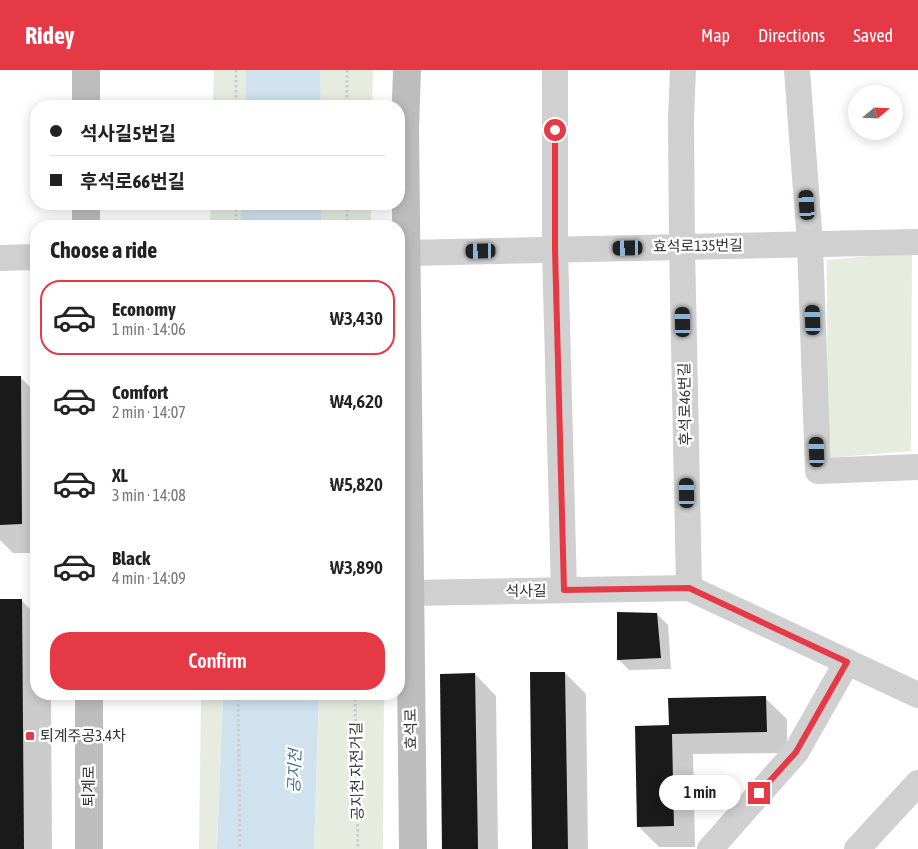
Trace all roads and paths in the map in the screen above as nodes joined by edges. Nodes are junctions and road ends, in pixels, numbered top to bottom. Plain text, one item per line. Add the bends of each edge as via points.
1 (86, 70) edge
2 (236, 70) edge
3 (346, 70) edge
4 (407, 70) edge
5 (555, 70) edge
6 (683, 70) edge
7 (797, 70) edge
8 (86, 100) edge
9 (236, 100) edge
10 (347, 100) edge
11 (918, 242) edge
12 (810, 244) junction
13 (682, 246) junction
14 (555, 249) junction
15 (406, 253) junction
16 (30, 257) edge
17 (0, 258) edge
18 (918, 467) edge
19 (689, 588) junction
20 (564, 590) junction
21 (409, 593) junction
22 (847, 662) junction
23 (918, 695) edge
24 (89, 700) edge
25 (238, 700) edge
26 (355, 700) edge
27 (918, 783) edge
28 (89, 849) edge
29 (240, 849) edge
30 (358, 849) edge
31 (413, 849) edge
32 (710, 849) edge
33 (857, 849) edge

1 - 8 street
2 - 9 path
3 - 10 path
4 - 15 street, 효석로
5 - 14 street
6 - 13 street, 후석로46번길
7 - 12 street
11 - 12 street, 효석로135번길
12 - 13 street, 효석로135번길
12 - 18 street via 818,471
13 - 14 street, 효석로135번길
13 - 19 street, 후석로46번길
14 - 15 street, 효석로135번길
14 - 20 street
15 - 21 street, 효석로
16 - 17 street
19 - 20 street, 석사길
19 - 22 street, 석사길
20 - 21 street, 석사길
21 - 31 street, 효석로
22 - 23 street, 석사길
22 - 32 street via 796,752
24 - 28 street, 퇴계로
25 - 29 path
26 - 30 path, 공지천 자전거길
27 - 33 street

